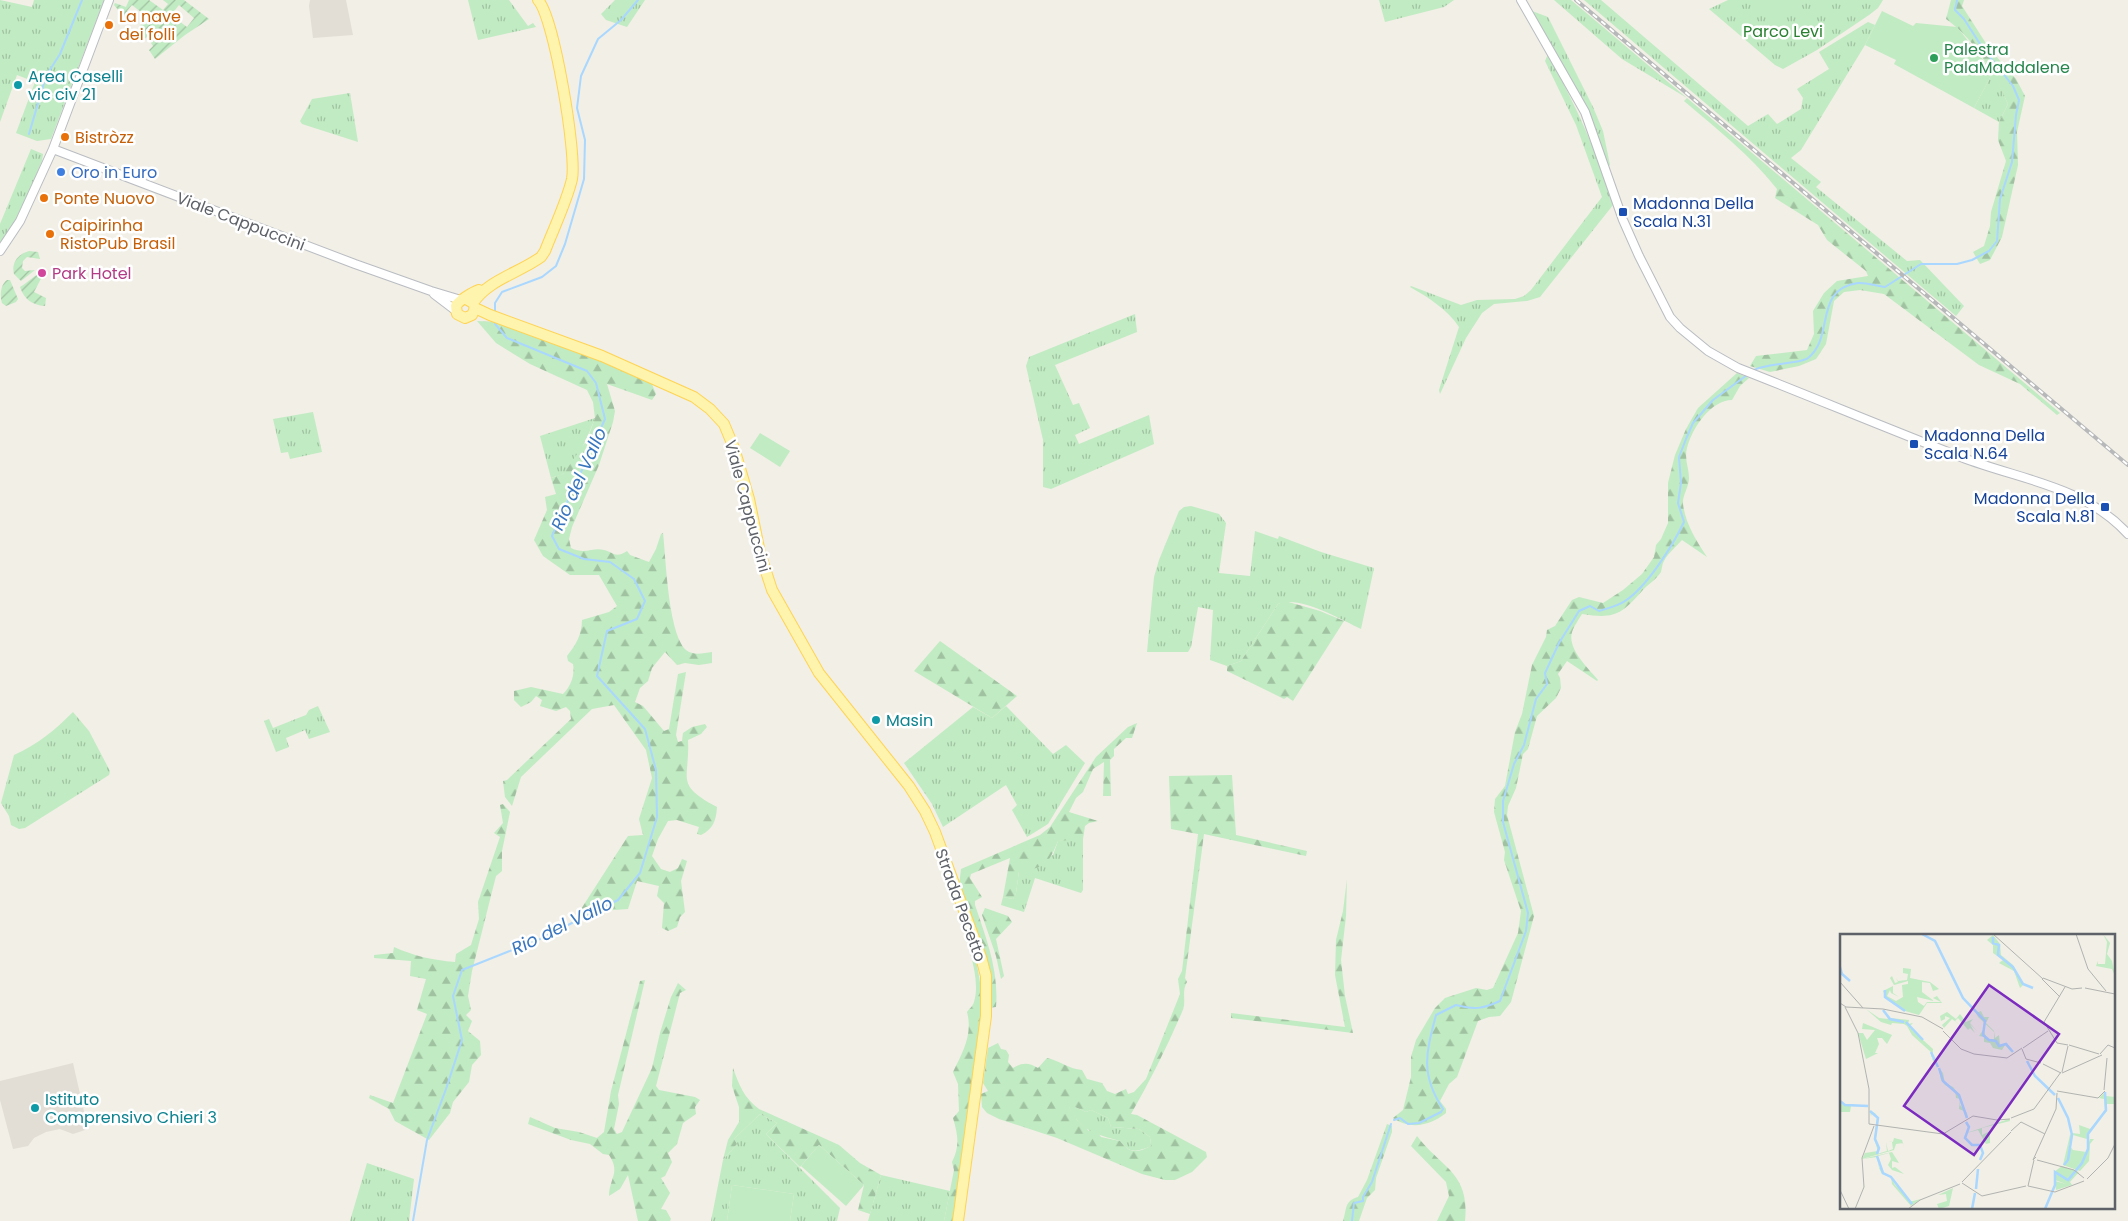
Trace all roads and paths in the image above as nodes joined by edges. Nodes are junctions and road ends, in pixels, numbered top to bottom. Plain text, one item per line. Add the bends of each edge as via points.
1 (109, 0) edge
2 (538, 0) edge
3 (1521, 0) edge
4 (53, 149) junction
5 (0, 251) edge
6 (431, 291) junction
7 (478, 309) junction
8 (455, 310) junction
9 (2128, 534) edge
10 (810, 659) joint
11 (958, 1221) edge

1 - 4 street
2 - 7 main road via 549,27 567,107 572,180 541,257 479,294
3 - 9 street via 1585,112 1623,220 1670,317 1680,328 1708,351 1750,372 1988,467 2064,490 2088,501
4 - 5 street via 20,221
4 - 6 street, Viale Cappuccini
6 - 7 street, Viale Cappuccini
6 - 8 street, Viale Cappuccini
7 - 8 main road via 466,318
7 - 8 main road via 458,302
7 - 10 main road, Viale Cappuccini via 602,356 694,397 710,409 724,424 734,448 772,590
10 - 11 main road, Strada Pecetto via 925,811 982,957 986,976 986,1016

